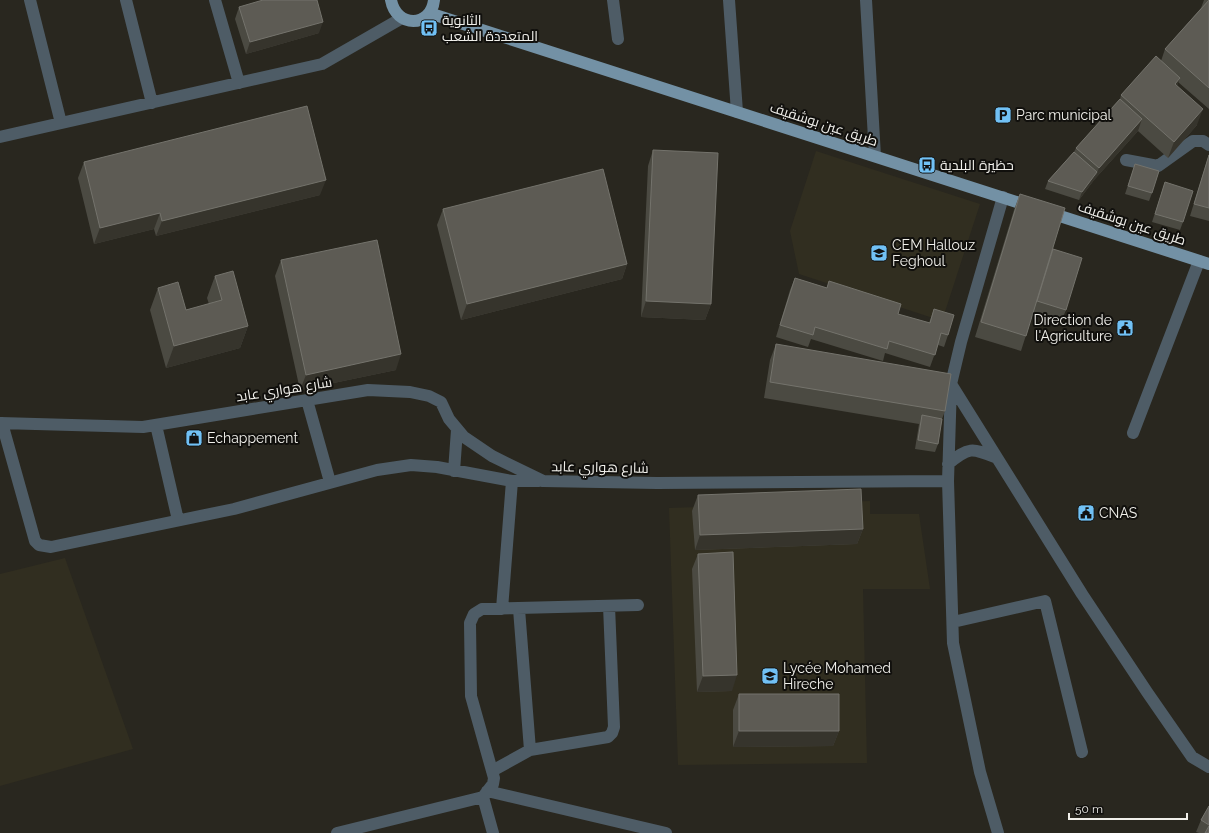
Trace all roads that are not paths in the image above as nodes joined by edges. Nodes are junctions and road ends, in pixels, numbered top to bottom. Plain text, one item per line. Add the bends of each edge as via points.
1 (30, 0) edge
2 (126, 0) edge
3 (216, 0) edge
4 (391, 0) edge
5 (434, 0) edge
6 (613, 0) edge
7 (729, 0) edge
8 (866, 0) edge
9 (429, 13) junction
10 (402, 18) junction
11 (618, 39) dead end
12 (239, 83) junction
13 (152, 103) junction
14 (737, 112) junction
15 (62, 124) junction
16 (0, 137) edge
17 (1207, 140) edge
18 (875, 156) junction
19 (1126, 160) dead end
20 (1003, 197) junction
21 (1204, 263) edge
22 (951, 384) junction
23 (307, 400) junction
24 (1, 423) edge
25 (156, 425) junction
26 (458, 430) junction
27 (1133, 433) dead end
28 (997, 458) junction
29 (948, 464) junction
30 (454, 471) junction
31 (512, 481) junction
32 (542, 481) junction
33 (948, 481) junction
34 (330, 482) junction
35 (178, 520) junction
36 (638, 605) dead end
37 (609, 606) junction
38 (502, 609) junction
39 (519, 609) junction
40 (953, 622) junction
41 (530, 750) junction
42 (1082, 752) dead end
43 (1209, 767) edge
44 (492, 771) junction
45 (485, 794) junction
46 (337, 833) edge
47 (493, 833) edge
48 (666, 833) edge
49 (998, 833) edge

1 - 15 street
2 - 13 street
3 - 12 street
4 - 10 main road via 396,13
5 - 9 main road
6 - 11 street
7 - 14 street
8 - 18 street
9 - 10 main road via 416,21
9 - 14 main road, طريق عين بوشقيف
10 - 12 street via 322,64
12 - 13 street
13 - 15 street
14 - 18 main road, طريق عين بوشقيف
15 - 16 street
17 - 19 street via 1194,140 1158,166
18 - 20 main road, طريق عين بوشقيف
20 - 21 main road, طريق عين بوشقيف
20 - 22 street
21 - 27 street
22 - 28 street
22 - 29 street
23 - 25 street, شارع هواري عابد
23 - 26 street, شارع هواري عابد via 368,390 410,392 429,396 441,402
23 - 34 street
24 - 25 street, شارع هواري عابد via 143,427
24 - 35 street via 35,541 40,545 50,547
25 - 35 street
26 - 30 street
26 - 32 street, شارع هواري عابد via 492,456
28 - 29 street via 977,450 964,451
28 - 43 street via 1146,692 1192,757
29 - 33 street
30 - 31 street
30 - 34 street via 411,465 377,470
31 - 32 street
31 - 38 street
32 - 33 street, شارع هواري عابد
33 - 40 street
34 - 35 street
36 - 37 street
37 - 39 street
37 - 41 street via 614,727 612,734
38 - 39 street
38 - 44 street via 482,609 474,614 470,623 471,696
39 - 41 street
40 - 42 street via 1045,601
40 - 49 street via 953,643 980,772
41 - 44 street
44 - 45 street via 493,784
45 - 46 street
45 - 47 street
45 - 48 street

